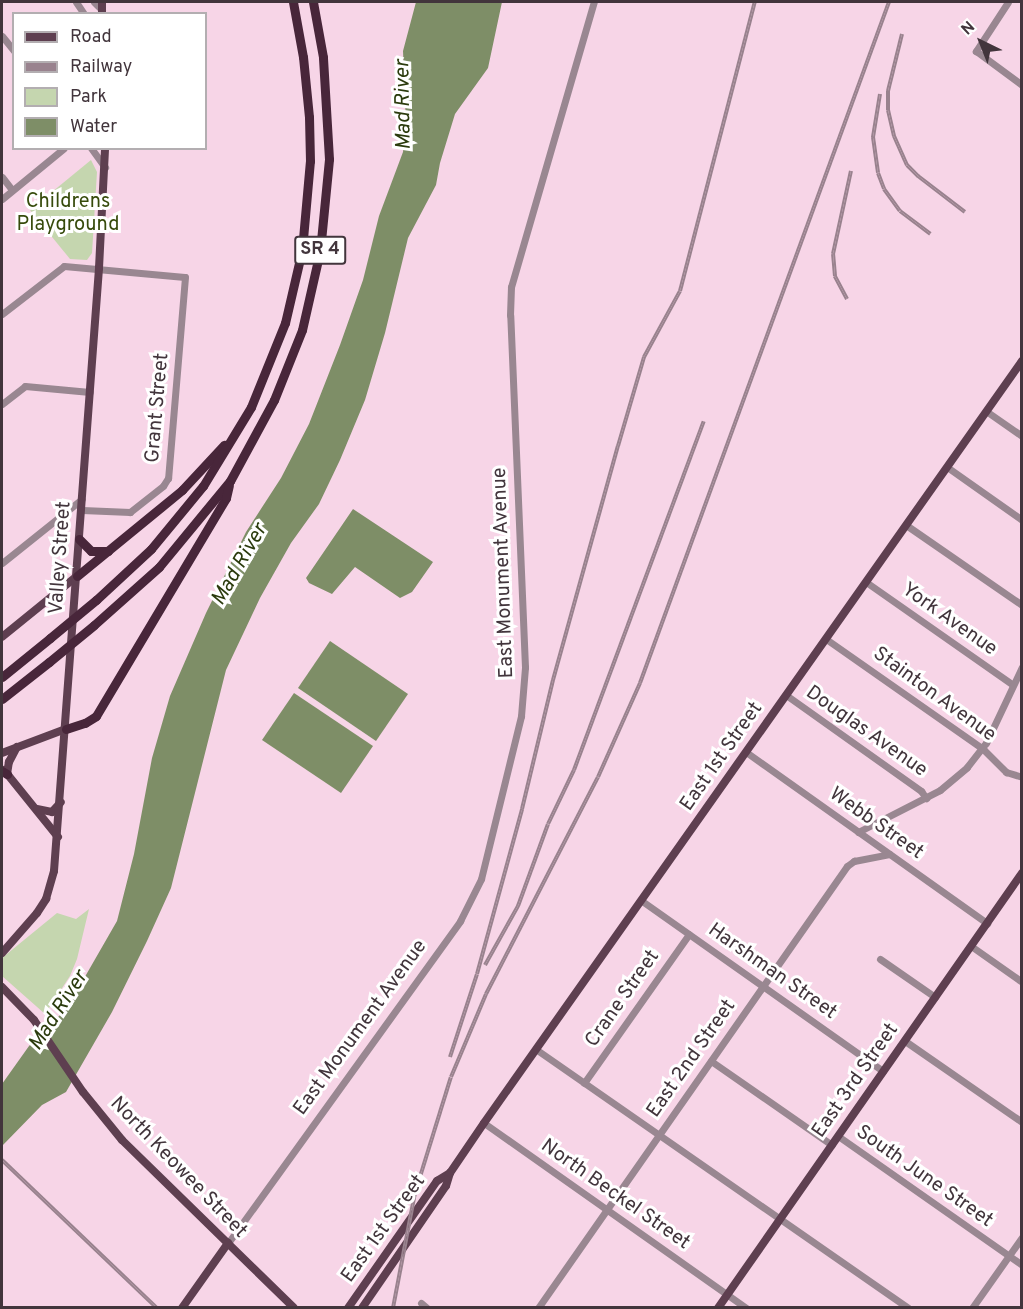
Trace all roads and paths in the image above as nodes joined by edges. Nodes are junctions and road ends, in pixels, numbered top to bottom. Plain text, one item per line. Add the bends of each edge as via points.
1 (94, 2) edge
2 (293, 2) edge
3 (313, 2) edge
4 (594, 2) edge
5 (1008, 2) edge
6 (102, 8) edge
7 (2, 36) edge
8 (12, 48) edge
9 (1022, 85) edge
10 (62, 150) edge
11 (92, 150) edge
12 (105, 150) edge
13 (105, 167) junction
14 (2, 177) edge
15 (12, 190) junction
16 (2, 199) edge
17 (99, 268) junction
18 (2, 314) edge
19 (1022, 361) edge
20 (90, 392) junction
21 (2, 404) edge
22 (986, 411) junction
23 (237, 433) junction
24 (1022, 436) edge
25 (946, 467) junction
26 (230, 481) junction
27 (82, 499) junction
28 (82, 510) junction
29 (1022, 520) edge
30 (906, 525) junction
31 (80, 539) junction
32 (108, 551) junction
33 (2, 563) edge
34 (77, 576) junction
35 (866, 582) junction
36 (1022, 605) edge
37 (2, 637) edge
38 (826, 639) junction
39 (1022, 667) edge
40 (2, 677) edge
41 (1013, 685) junction
42 (786, 695) junction
43 (2, 699) edge
44 (66, 729) junction
45 (18, 746) junction
46 (983, 749) junction
47 (746, 752) junction
48 (2, 753) edge
49 (3, 773) edge
50 (1022, 777) edge
51 (926, 798) junction
52 (61, 802) junction
53 (37, 809) junction
54 (858, 832) junction
55 (58, 837) junction
56 (889, 854) junction
57 (1022, 873) edge
58 (642, 901) junction
59 (987, 923) junction
60 (689, 934) junction
61 (971, 946) junction
62 (2, 953) edge
63 (880, 959) dead end
64 (1022, 982) edge
65 (763, 986) junction
66 (2, 987) edge
67 (935, 997) junction
68 (904, 1041) junction
69 (537, 1050) junction
70 (711, 1061) junction
71 (883, 1071) junction
72 (584, 1083) junction
73 (1022, 1122) edge
74 (484, 1123) junction
75 (659, 1135) junction
76 (838, 1136) junction
77 (832, 1145) junction
78 (450, 1173) junction
79 (607, 1209) junction
80 (780, 1218) junction
81 (1022, 1237) edge
82 (228, 1244) junction
83 (1009, 1256) junction
84 (1022, 1265) edge
85 (727, 1294) junction
86 (183, 1308) edge
87 (294, 1308) edge
88 (348, 1308) edge
89 (362, 1308) edge
90 (538, 1308) edge
91 (718, 1308) edge
92 (746, 1308) edge
93 (909, 1308) edge
94 (972, 1308) edge

1 - 6 street
2 - 23 highway, SR 4 via 309,117 308,203 302,250 280,338
3 - 26 highway, SR 4 via 329,140 320,251 302,330 286,372 263,424
4 - 82 street, East Monument Avenue via 511,287 525,667 521,716 481,879 460,921
5 - 9 street via 976,51
7 - 8 street
10 - 15 street
11 - 13 street
12 - 13 main road, Valley Street
13 - 17 main road, Valley Street
14 - 15 street
15 - 16 street
17 - 18 street via 60,267
17 - 20 main road, Valley Street
17 - 28 street, Grant Street via 185,277 168,478 130,512
19 - 22 main road, East 1st Street
20 - 21 street via 25,386
20 - 27 main road, Valley Street
22 - 24 street
22 - 25 main road, East 1st Street
23 - 32 highway via 182,490
23 - 40 highway, SR 4, bridge via 175,522 96,600
25 - 29 street
25 - 30 main road, East 1st Street
26 - 43 highway, SR 4, bridge via 165,561
26 - 44 highway via 226,498 96,717
27 - 28 main road, Valley Street
27 - 33 street
28 - 31 main road, Valley Street
30 - 35 main road, East 1st Street
30 - 36 street
31 - 32 highway via 91,550
31 - 34 main road, Valley Street
32 - 34 highway
34 - 37 main road
34 - 44 main road, Valley Street
35 - 38 main road, East 1st Street
35 - 41 street, York Avenue
38 - 42 main road, East 1st Street
38 - 46 street, Stainton Avenue
39 - 41 street
41 - 46 street
42 - 47 main road, East 1st Street
42 - 51 street, Douglas Avenue
44 - 45 main road
44 - 52 main road, Valley Street
45 - 48 main road
45 - 49 main road
46 - 50 street, Stainton Avenue via 1006,772
46 - 51 street via 952,782
47 - 54 street, Webb Street
47 - 58 main road, East 1st Street
49 - 53 main road
51 - 54 street
52 - 53 main road via 52,812
52 - 55 main road, Valley Street
53 - 55 main road
54 - 56 street, Webb Street
55 - 62 main road, Valley Street via 54,871 45,899
56 - 59 street, Webb Street
56 - 65 street, East 2nd Street via 847,866
57 - 59 main road, East 3rd Street
58 - 60 street, Harshman Street
58 - 69 main road, East 1st Street
59 - 61 main road, East 3rd Street
60 - 65 street, Harshman Street
60 - 72 street, Crane Street
61 - 64 street
61 - 67 main road, East 3rd Street
63 - 67 street
65 - 70 street, East 2nd Street
65 - 71 street, Harshman Street
66 - 82 main road, North Keowee Street via 34,1020 83,1092 122,1140
67 - 68 main road, East 3rd Street
68 - 71 main road, East 3rd Street
68 - 73 street
69 - 72 street
69 - 74 main road, East 1st Street
70 - 75 street, East 2nd Street
70 - 77 street
71 - 76 main road, East 3rd Street
72 - 75 street
74 - 78 main road, East 1st Street
74 - 79 street, North Beckel Street
75 - 79 street, East 2nd Street
75 - 80 street
76 - 77 main road, East 3rd Street
76 - 83 street, South June Street
77 - 80 main road, East 3rd Street
78 - 88 main road, East 1st Street via 437,1181
78 - 89 main road, East 1st Street via 446,1186
79 - 85 street, North Beckel Street
79 - 90 street, East 2nd Street
80 - 85 main road, East 3rd Street
80 - 93 street
81 - 83 street
82 - 86 main road, East Monument Avenue
82 - 87 main road, North Keowee Street
83 - 84 street, South June Street
83 - 94 street
85 - 91 main road, East 3rd Street
85 - 92 street, North Beckel Street

